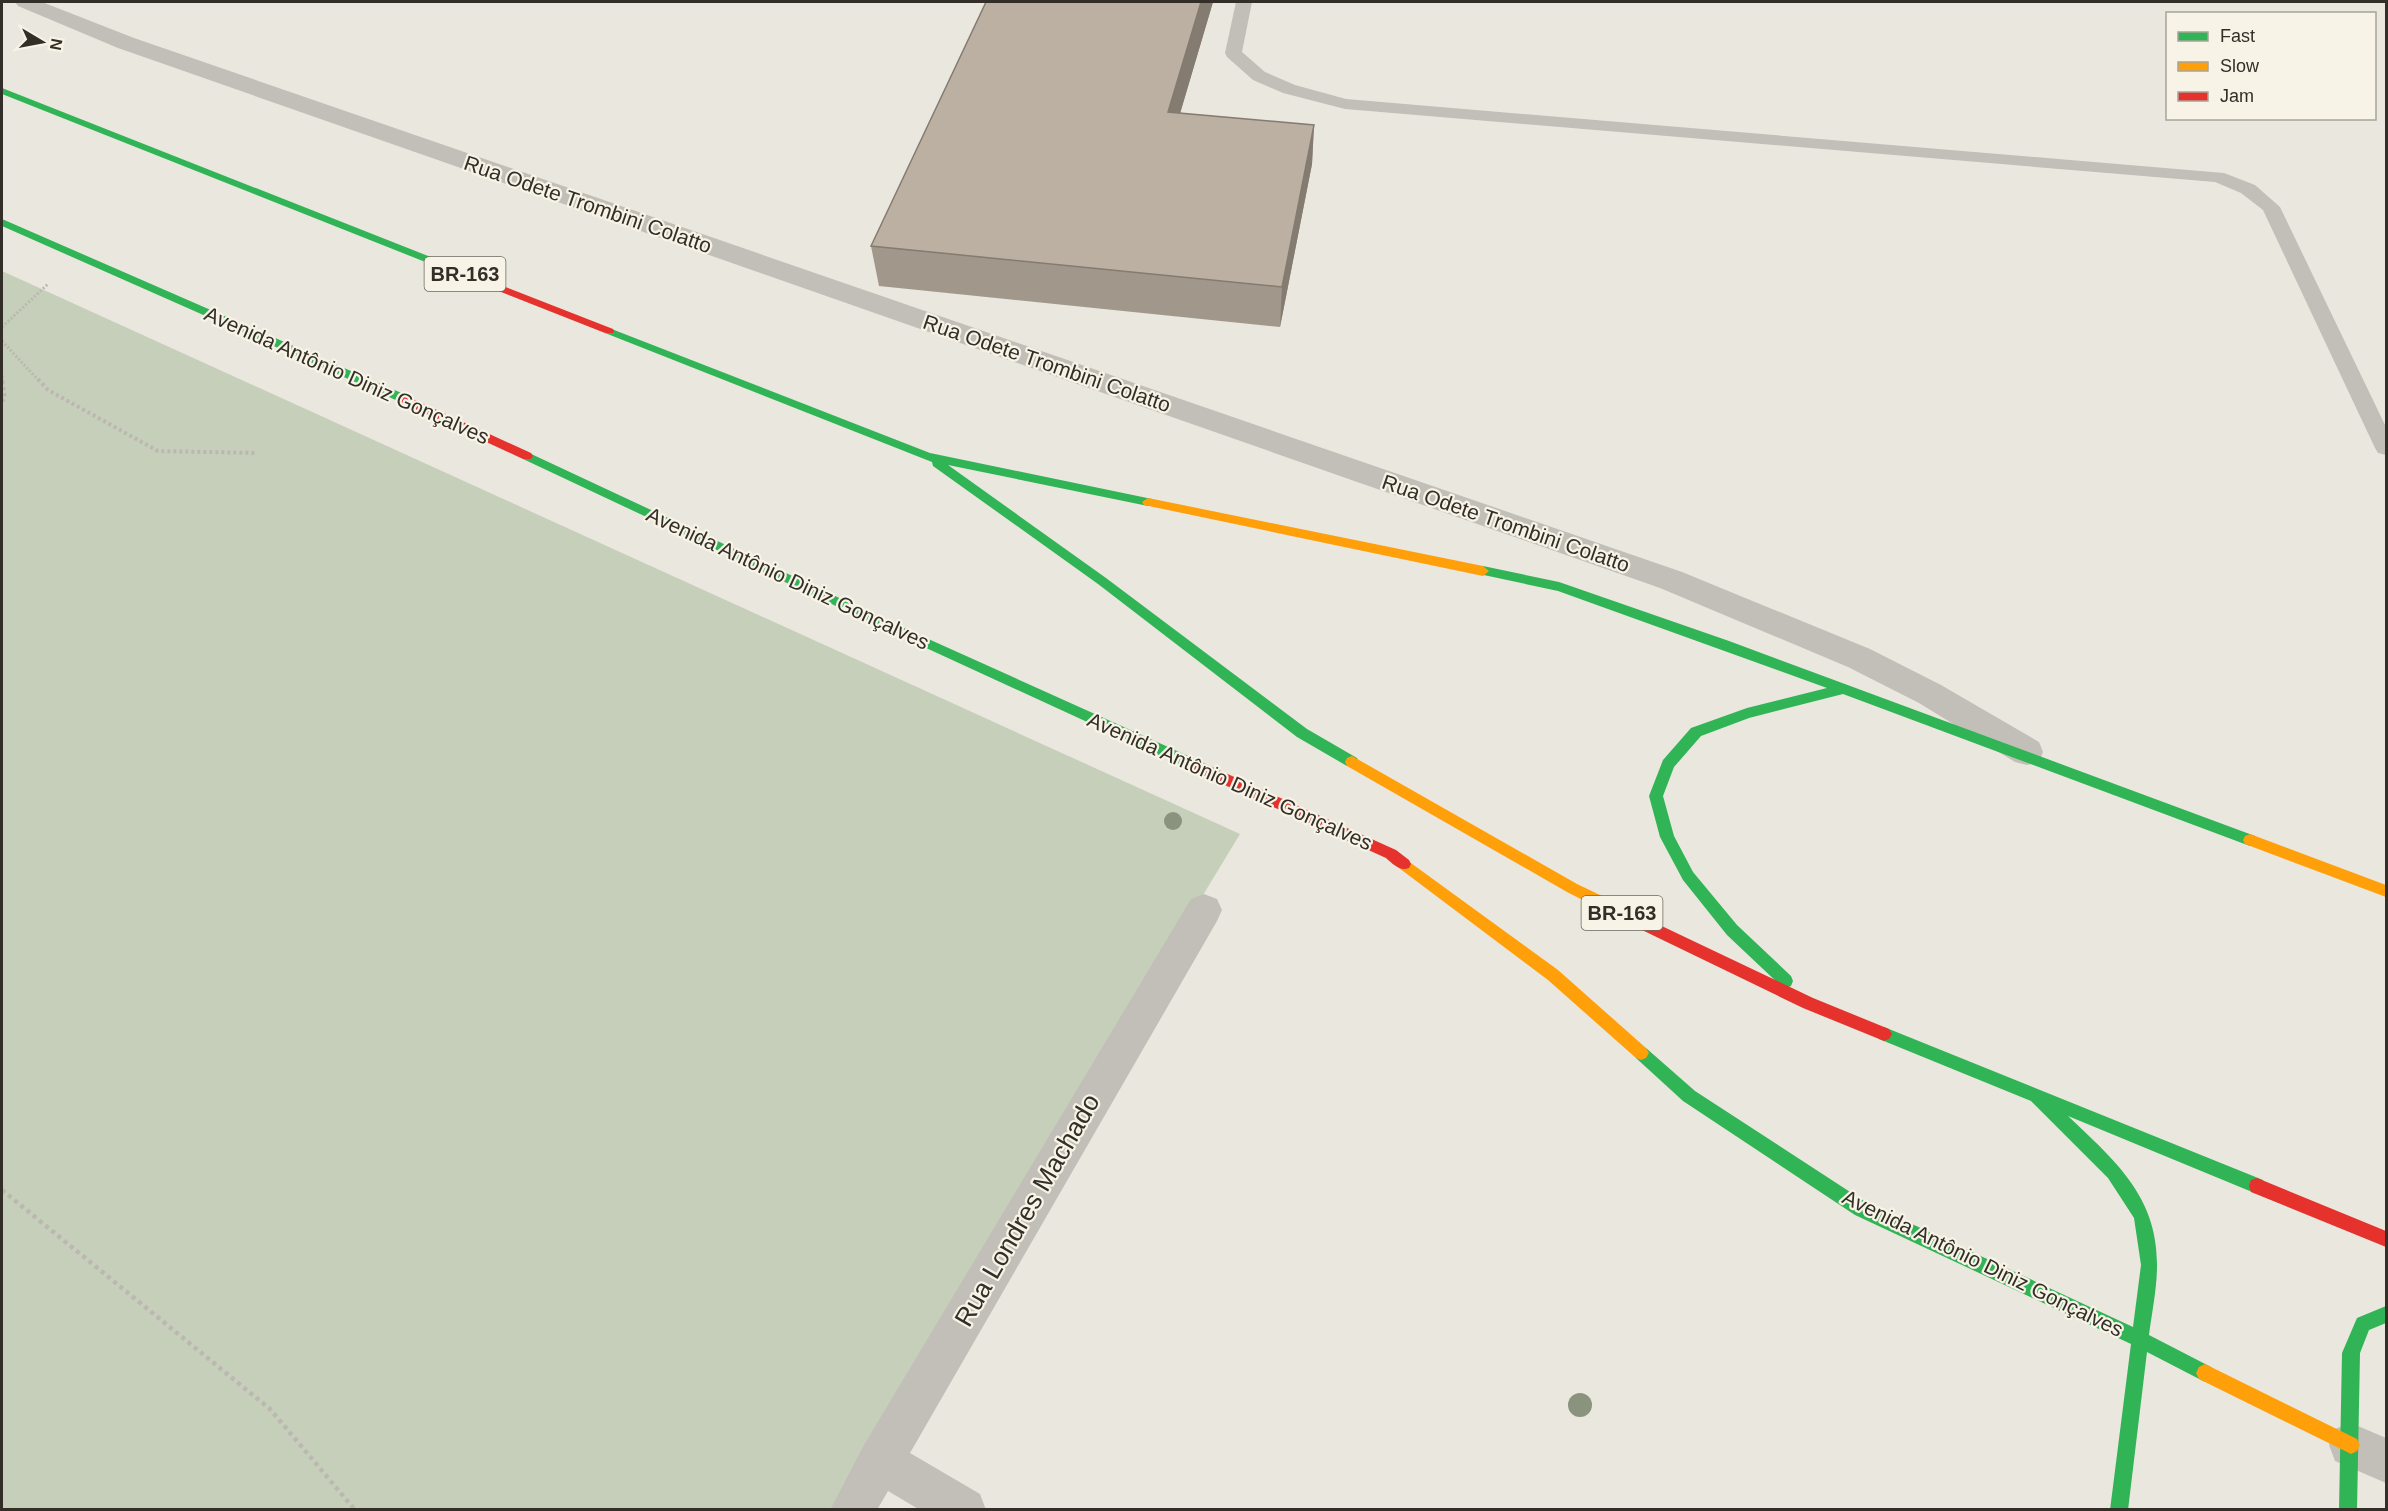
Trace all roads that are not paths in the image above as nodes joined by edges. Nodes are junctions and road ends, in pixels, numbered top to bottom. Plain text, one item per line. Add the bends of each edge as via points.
1 (25, 2) edge
2 (1244, 2) edge
3 (2, 92) edge
4 (2, 222) edge
5 (2386, 448) edge
6 (928, 457) junction
7 (1842, 689) junction
8 (2052, 766) junction
9 (2386, 891) edge
10 (1204, 910) dead end
11 (1808, 1003) junction
12 (2031, 1092) junction
13 (2386, 1239) edge
14 (2386, 1315) edge
15 (2141, 1340) junction
16 (2369, 1453) edge
17 (880, 1461) junction
18 (852, 1509) edge
19 (964, 1509) edge
20 (2119, 1509) edge
21 (2348, 1509) edge

1 - 8 street, Rua Odete Trombini Colatto via 138,47 1671,580 1859,658 1930,694
2 - 5 lane via 1233,52 1259,76 1289,89 1345,104 2218,177 2248,189 2271,207
3 - 6 main road, BR-163
4 - 15 main road, Avenida Antônio Diniz Gonçalves via 311,355 891,627 1391,854 1553,975 1689,1096 1861,1209
6 - 7 main road, BR-163 via 1559,587
6 - 11 main road, BR-163 via 1102,581 1302,733 1572,888
7 - 8 main road, BR-163
7 - 11 main road via 1747,713 1696,732 1668,764 1656,796 1667,837 1688,876 1732,930
8 - 9 main road, BR-163
10 - 17 street, Rua Londres Machado
11 - 12 main road, BR-163
12 - 13 main road, BR-163
12 - 15 main road via 2114,1172 2142,1215 2149,1265
14 - 16 main road via 2363,1324 2351,1353
15 - 16 main road, Avenida Antônio Diniz Gonçalves
15 - 20 main road
16 - 21 main road
17 - 18 street, Rua Londres Machado
17 - 19 street

